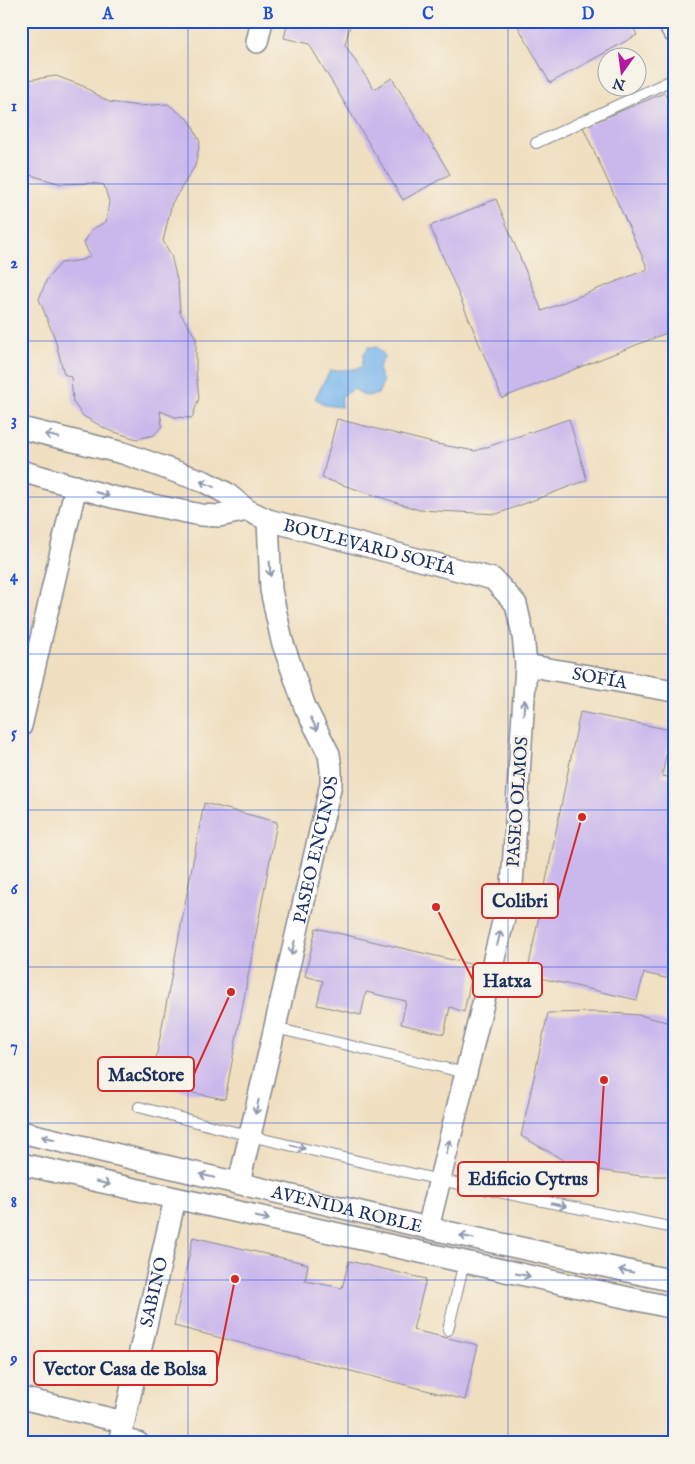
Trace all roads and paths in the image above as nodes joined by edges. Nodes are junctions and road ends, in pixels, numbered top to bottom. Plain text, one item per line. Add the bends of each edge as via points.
1 (667, 21) edge
2 (674, 32) edge
3 (674, 79) edge
4 (536, 143) dead end
5 (21, 428) edge
6 (21, 471) edge
7 (76, 486) junction
8 (247, 510) junction
9 (268, 520) junction
10 (493, 579) joint
11 (526, 665) junction
12 (674, 691) edge
13 (21, 726) edge
14 (275, 1028) junction
15 (466, 1073) junction
16 (139, 1107) dead end
17 (21, 1132) edge
18 (250, 1136) junction
19 (21, 1164) edge
20 (440, 1180) junction
21 (239, 1184) junction
22 (175, 1199) junction
23 (428, 1228) junction
24 (674, 1228) edge
25 (464, 1262) junction
26 (674, 1281) edge
27 (674, 1308) edge
28 (448, 1330) dead end
29 (21, 1398) edge
30 (125, 1436) edge

1 - 2 street
3 - 4 lane
8 -> 5 street, BOULEVARD SOFÍA via 205,482 123,454
6 - 7 street
7 -> 8 street via 112,497 201,515 219,516
7 - 13 street
8 - 9 street, BOULEVARD SOFÍA
9 - 10 street, BOULEVARD SOFÍA
9 -> 14 street, PASEO ENCINOS via 271,590 282,641 305,707 329,754 331,769 331,784
10 - 11 street, PASEO OLMOS via 516,604
11 - 12 street, SOFÍA
15 -> 11 street, PASEO OLMOS via 512,885
14 - 15 lane
14 -> 18 street, PASEO ENCINOS
20 -> 15 street, PASEO OLMOS
16 - 18 lane
21 -> 17 street, AVENIDA ROBLE
18 -> 20 lane
18 - 21 street, PASEO ENCINOS
19 -> 22 street, AVENIDA ROBLE
20 - 23 street, PASEO OLMOS
20 -> 24 lane
21 - 23 street, AVENIDA ROBLE
22 -> 25 street, AVENIDA ROBLE
22 - 30 street, SABINO
26 -> 23 street, AVENIDA ROBLE
25 -> 27 street, AVENIDA ROBLE
25 - 28 lane
29 - 30 street

